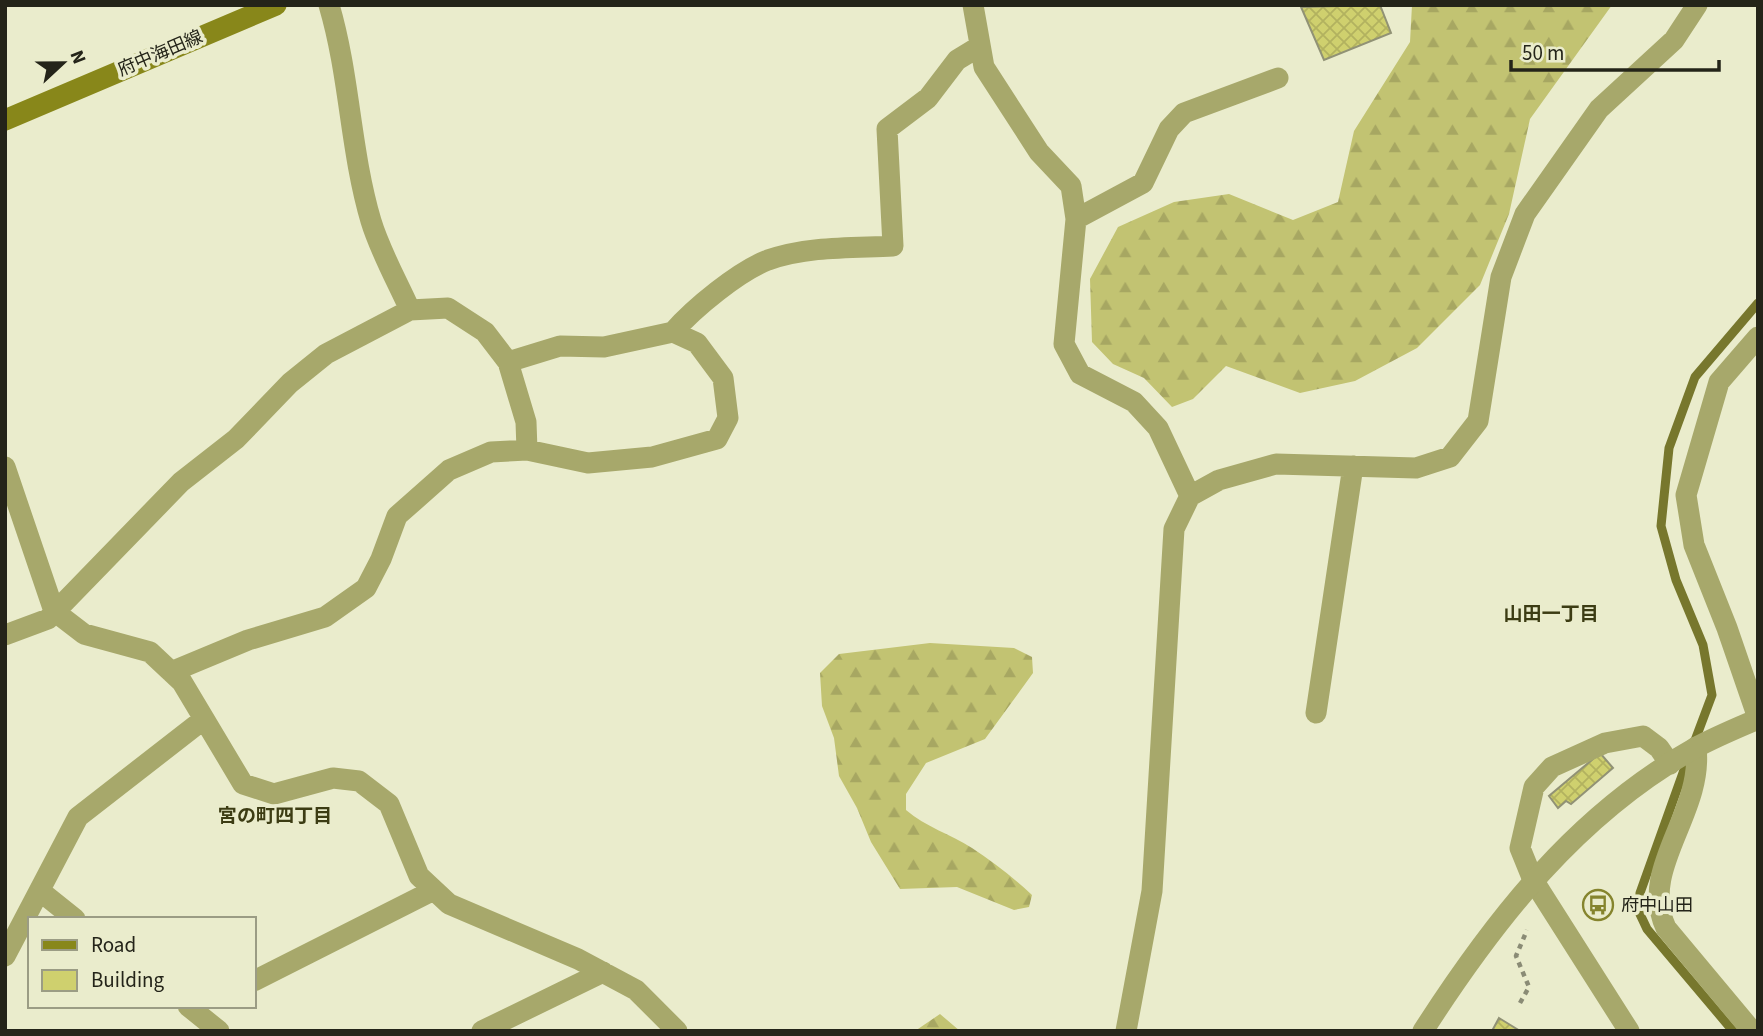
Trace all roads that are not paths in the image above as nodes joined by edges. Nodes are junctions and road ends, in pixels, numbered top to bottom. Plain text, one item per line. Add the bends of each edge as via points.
1 (276, 5) edge
2 (329, 5) edge
3 (973, 5) edge
4 (1697, 5) edge
5 (981, 46) junction
6 (1278, 78) dead end
7 (5, 120) edge
8 (1076, 219) junction
9 (410, 310) junction
10 (673, 332) junction
11 (1758, 337) edge
12 (508, 362) junction
13 (527, 450) junction
14 (1353, 466) junction
15 (5, 467) edge
16 (1190, 496) junction
17 (54, 611) junction
18 (5, 635) edge
19 (171, 672) junction
20 (1316, 713) dead end
21 (204, 719) junction
22 (1758, 719) edge
23 (1696, 747) junction
24 (1670, 764) junction
25 (1533, 880) junction
26 (434, 890) junction
27 (40, 891) junction
28 (72, 917) edge
29 (5, 956) edge
30 (603, 972) junction
31 (256, 980) edge
32 (200, 1009) edge
33 (219, 1031) edge
34 (482, 1031) edge
35 (677, 1031) edge
36 (1126, 1031) edge
37 (1423, 1031) edge
38 (1629, 1031) edge
39 (1752, 1031) edge

1 - 7 main road, 府中海田線
2 - 9 street via 340,42 349,122 371,223
3 - 5 street
4 - 14 street via 1674,40 1600,109 1525,214 1501,277 1478,421 1450,457 1416,468
5 - 8 street via 984,67 1039,152 1071,186
5 - 10 street via 957,60 928,98 887,129 893,246 819,249 767,261 697,305
6 - 8 street via 1184,113 1169,129 1143,183
8 - 16 street via 1064,344 1080,374 1134,402 1158,428
9 - 12 street via 448,308 485,332
9 - 17 street via 326,354 290,383 236,439 181,482
10 - 12 street via 604,347 560,346
10 - 13 street via 698,343 723,378 728,418 717,439 652,457 589,463
11 - 22 street via 1719,382 1686,495 1694,545
12 - 13 street via 526,422
13 - 19 street via 491,452 449,470 397,516 366,588 325,617 248,640
14 - 16 street via 1276,464 1219,480
14 - 20 street
15 - 17 street
16 - 36 street via 1174,529 1152,891
17 - 18 street via 48,618
17 - 19 street via 84,634 150,652
19 - 21 street
21 - 26 street via 243,784 274,794 333,778 359,781 389,804 419,876
21 - 27 street via 78,817
22 - 23 street
23 - 24 street
23 - 39 street via 1695,787 1660,877 1657,910 1666,928
24 - 25 street via 1568,843
24 - 25 street via 1643,736 1605,743 1552,767 1534,787 1520,848
25 - 37 street via 1486,937
25 - 38 street
26 - 30 street via 449,904
26 - 31 street
27 - 28 street
27 - 29 street
30 - 34 street
30 - 35 street via 636,990
32 - 33 street

